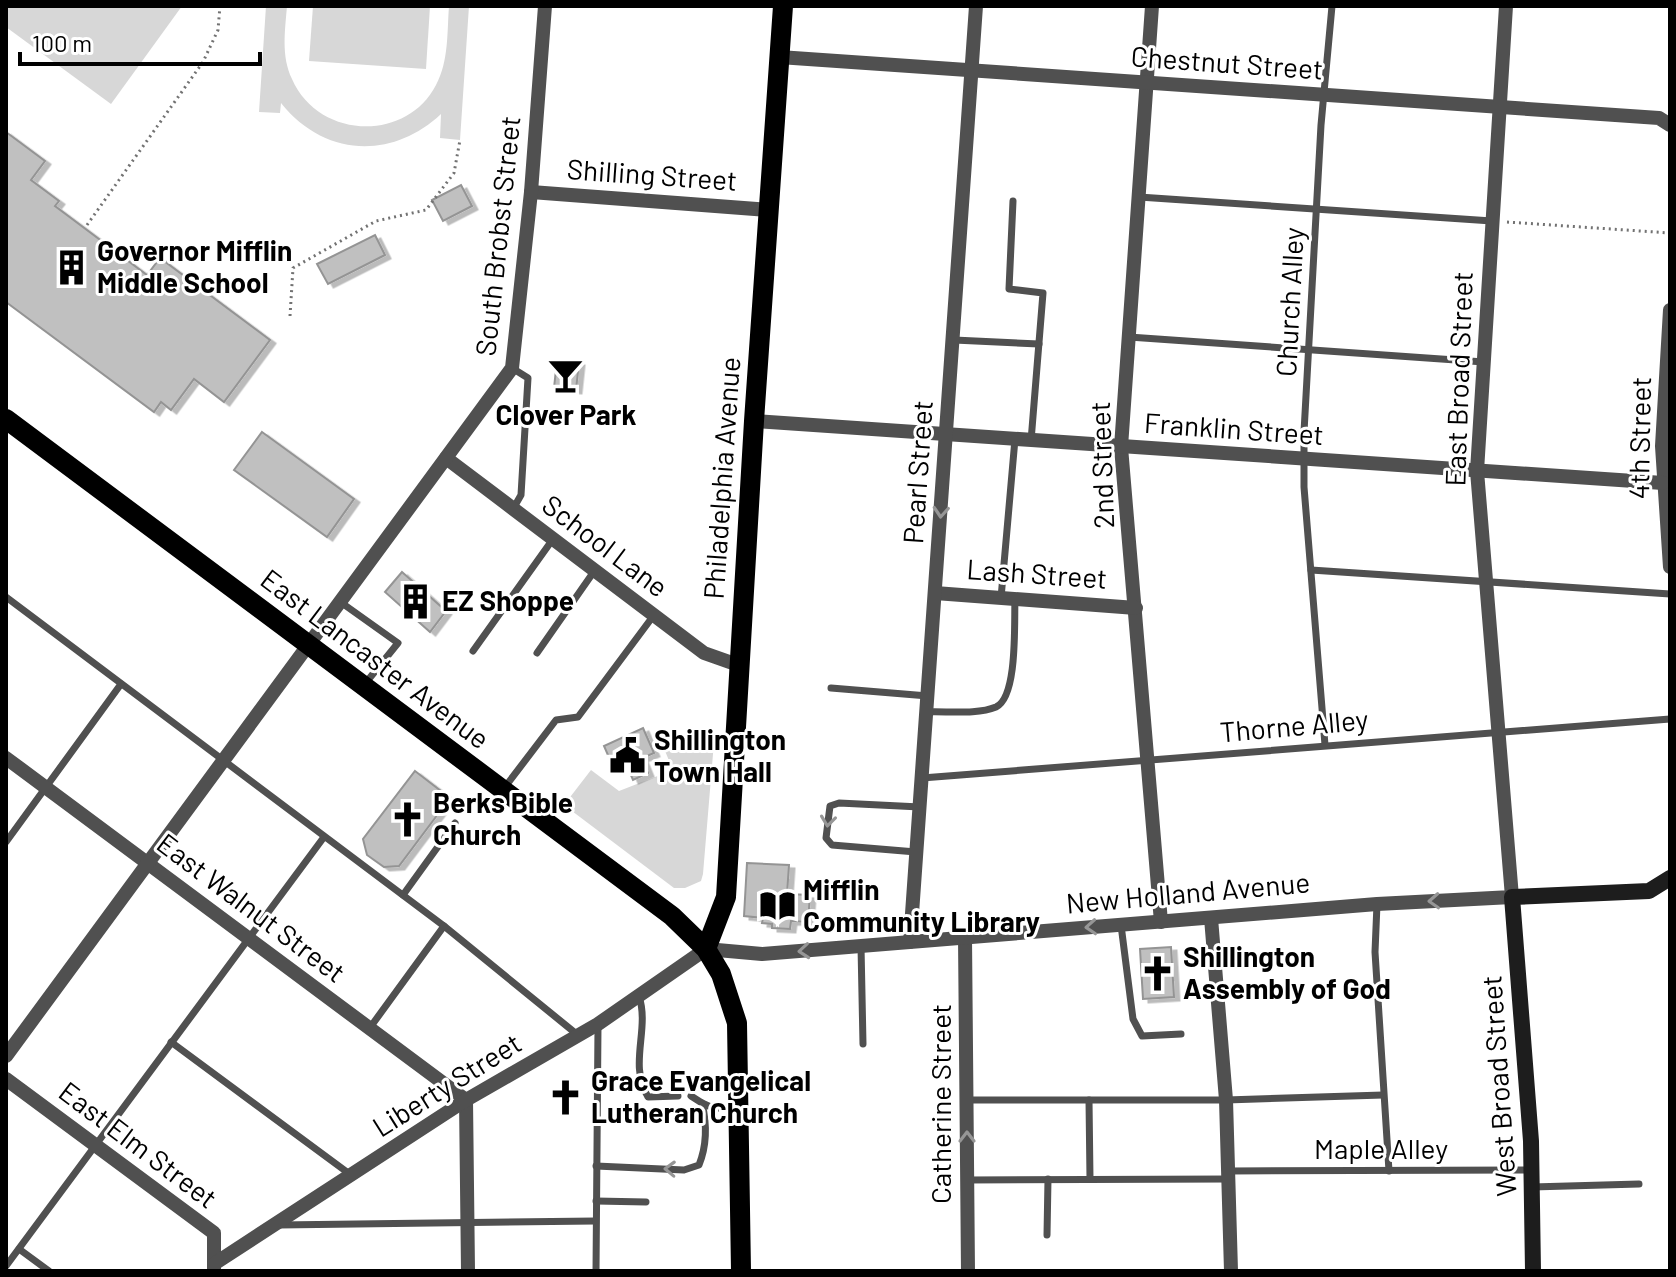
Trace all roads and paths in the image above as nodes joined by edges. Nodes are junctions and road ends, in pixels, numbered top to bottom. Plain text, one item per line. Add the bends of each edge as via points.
1 (220, 6) edge
2 (545, 6) edge
3 (783, 6) edge
4 (976, 6) edge
5 (1152, 6) edge
6 (1332, 6) edge
7 (1506, 6) edge
8 (779, 57) junction
9 (972, 71) junction
10 (1146, 83) junction
11 (1324, 96) junction
12 (1500, 107) junction
13 (1670, 125) edge
14 (460, 140) dead end
15 (531, 192) junction
16 (1137, 197) junction
17 (1013, 201) dead end
18 (769, 210) junction
19 (1317, 210) junction
20 (1492, 221) junction
21 (87, 225) dead end
22 (1670, 233) edge
23 (1670, 310) edge
24 (290, 316) dead end
25 (1129, 337) junction
26 (954, 340) junction
27 (1039, 344) junction
28 (1309, 350) junction
29 (1484, 362) junction
30 (512, 368) junction
31 (6, 419) edge
32 (754, 421) junction
33 (947, 434) junction
34 (1015, 439) junction
35 (1031, 441) junction
36 (1121, 447) junction
37 (446, 458) junction
38 (1304, 460) junction
39 (1477, 471) junction
40 (1663, 483) junction
41 (513, 509) junction
42 (553, 539) junction
43 (1670, 567) edge
44 (595, 570) junction
45 (1311, 570) junction
46 (1487, 581) junction
47 (935, 593) junction
48 (1670, 594) edge
49 (6, 598) edge
50 (1008, 598) junction
51 (339, 601) junction
52 (1136, 608) junction
53 (654, 615) junction
54 (308, 645) junction
55 (473, 651) dead end
56 (537, 653) dead end
57 (738, 665) junction
58 (121, 684) junction
59 (363, 687) junction
60 (831, 688) dead end
61 (928, 696) junction
62 (926, 712) junction
63 (1670, 719) edge
64 (1499, 732) junction
65 (1325, 745) junction
66 (6, 758) edge
67 (1148, 761) junction
68 (224, 762) junction
69 (922, 778) junction
70 (46, 788) junction
71 (503, 790) junction
72 (920, 807) junction
73 (455, 823) dead end
74 (324, 837) junction
75 (6, 842) edge
76 (916, 852) junction
77 (148, 864) junction
78 (1670, 878) edge
79 (403, 895) junction
80 (1512, 897) junction
81 (1377, 904) junction
82 (1211, 918) junction
83 (1161, 922) junction
84 (1121, 925) junction
85 (444, 926) junction
86 (965, 937) junction
87 (248, 939) junction
88 (910, 942) junction
89 (861, 946) junction
90 (706, 949) junction
91 (639, 996) junction
92 (598, 1024) junction
93 (369, 1029) junction
94 (1181, 1034) dead end
95 (579, 1036) junction
96 (171, 1042) junction
97 (863, 1044) dead end
98 (6, 1056) edge
99 (6, 1079) edge
100 (1383, 1095) junction
101 (678, 1096) dead end
102 (691, 1096) dead end
103 (466, 1100) junction
104 (967, 1100) junction
105 (1089, 1100) junction
106 (1226, 1100) junction
107 (702, 1103) junction
108 (740, 1108) junction
109 (95, 1145) junction
110 (596, 1166) junction
111 (1389, 1171) junction
112 (351, 1175) junction
113 (1230, 1175) junction
114 (1532, 1178) junction
115 (1048, 1179) junction
116 (1090, 1179) junction
117 (967, 1180) junction
118 (1639, 1184) dead end
119 (596, 1201) junction
120 (646, 1202) dead end
121 (595, 1221) junction
122 (468, 1222) junction
123 (273, 1225) junction
124 (1047, 1235) dead end
125 (19, 1249) junction
126 (6, 1266) edge
127 (214, 1268) edge
128 (49, 1271) edge
129 (468, 1271) edge
130 (596, 1271) edge
131 (741, 1271) edge
132 (968, 1271) edge
133 (1231, 1271) edge
134 (1533, 1271) edge

1 - 21 path via 218,30 203,62
2 - 15 street, South Brobst Street
3 - 8 main road, Philadelphia Avenue
4 - 9 street, Pearl Street
5 - 10 street, 2nd Street
6 - 11 lane, Church Alley
7 - 12 street, East Broad Street
8 - 9 street, Chestnut Street
8 - 18 main road, Philadelphia Avenue
9 - 10 street, Chestnut Street
9 - 26 street, Pearl Street
10 - 11 street, Chestnut Street
10 - 16 street, 2nd Street
11 - 12 street, Chestnut Street
11 - 19 lane, Church Alley
12 - 13 street, Chestnut Street via 1659,118
12 - 20 street, East Broad Street
14 - 24 path via 454,173 426,210 376,221 293,268
15 - 18 street, Shilling Street
15 - 30 street, South Brobst Street
16 - 19 lane
16 - 25 street, 2nd Street
17 - 27 lane via 1009,289 1043,293
18 - 32 main road, Philadelphia Avenue
19 - 20 lane
19 - 28 lane, Church Alley
20 - 22 path
20 - 29 street, East Broad Street
23 - 40 street, 4th Street
25 - 28 lane
25 - 36 street, 2nd Street
26 - 27 lane
26 - 33 street, Pearl Street
27 - 35 lane
28 - 29 lane
28 - 38 lane, Church Alley
29 - 39 street, East Broad Street
30 - 37 street, South Brobst Street
30 - 41 lane via 528,378 521,495
31 - 54 main road, East Lancaster Avenue
32 - 33 street, Franklin Street
32 - 57 main road, Philadelphia Avenue
33 - 34 street, Franklin Street
33 -> 47 street, Pearl Street
34 - 35 street, Franklin Street
34 - 50 lane
35 - 36 street, Franklin Street
36 - 38 street, Franklin Street
36 - 52 street, 2nd Street
37 - 41 street, School Lane
37 - 51 street, South Brobst Street
38 - 39 street, Franklin Street
38 - 45 lane, Church Alley
39 - 40 street, Franklin Street
39 - 46 street, East Broad Street
40 - 43 street, 4th Street
41 - 42 street, School Lane
42 - 44 street, School Lane
42 - 55 lane
44 - 53 street, School Lane
44 - 56 lane
45 - 46 lane
45 - 65 lane, Church Alley
46 - 48 lane
46 - 64 street, East Broad Street
47 - 50 street, Lash Street
47 - 61 street, Pearl Street
49 - 58 lane
50 - 52 street, Lash Street
50 - 62 lane via 1009,695 989,709
51 - 54 street, South Brobst Street
51 - 59 lane via 398,643
52 - 67 street, 2nd Street
53 - 57 street, School Lane via 704,653
53 - 71 lane via 578,717 556,720
54 - 59 main road, East Lancaster Avenue
54 - 68 street, South Brobst Street
57 - 90 main road, Philadelphia Avenue via 726,897
58 - 68 lane
58 - 70 lane
59 - 71 main road, East Lancaster Avenue
60 - 61 lane
61 - 62 street, Pearl Street
62 - 69 street, Pearl Street
63 - 64 lane, Thorne Alley
64 - 65 lane, Thorne Alley
64 - 80 street, East Broad Street
65 - 67 lane, Thorne Alley
66 - 70 street, East Walnut Street
67 - 69 lane, Thorne Alley
67 - 83 street, 2nd Street
68 - 74 lane
68 - 77 street, South Brobst Street
69 - 72 street, Pearl Street
70 - 75 lane
70 - 77 street, East Walnut Street
71 - 90 main road, East Lancaster Avenue via 672,916
72 - 76 street, Pearl Street
72 -> 76 lane via 839,803 827,811 826,838 832,845
73 - 79 lane
74 - 79 lane
74 - 87 lane
76 - 88 street, Pearl Street
77 - 87 street, East Walnut Street
77 - 98 street, South Brobst Street
78 - 80 street, New Holland Avenue via 1649,891
79 - 85 lane
80 -> 81 street, New Holland Avenue
80 - 114 street, West Broad Street
81 - 82 street, New Holland Avenue
81 - 100 lane
82 - 83 street, New Holland Avenue
82 - 106 street
83 - 84 street, New Holland Avenue
84 -> 86 street, New Holland Avenue
84 - 94 lane via 1138,1031 1142,1036
85 - 93 lane
85 - 95 lane
86 - 88 street, New Holland Avenue
86 - 104 street, Catherine Street
87 - 93 street, East Walnut Street
87 - 96 lane
88 - 89 street, New Holland Avenue
89 -> 90 street, New Holland Avenue via 762,954
89 - 97 lane
90 - 91 street, Liberty Street
90 - 108 main road, East Lancaster Avenue via 721,974 737,1023
91 - 92 street, Liberty Street
91 - 101 lane via 644,1010 639,1082 648,1097
92 - 95 street, Liberty Street
92 - 110 lane
93 - 103 street, East Walnut Street
95 - 103 street, Liberty Street
96 - 109 lane
96 - 112 lane
99 - 109 street, East Elm Street
100 - 106 lane
100 - 111 lane
102 - 107 lane
103 - 112 street, Liberty Street
103 - 122 street
104 - 105 lane
117 -> 104 street, Catherine Street
105 - 106 lane
105 - 116 lane
106 - 113 street
107 - 108 lane
107 -> 110 lane via 704,1151 699,1165 684,1170
108 - 131 main road, East Lancaster Avenue
109 - 125 lane
109 - 127 street, East Elm Street via 214,1233
110 - 119 lane
111 - 113 lane, Maple Alley
111 - 114 lane, Maple Alley
112 - 123 street, Liberty Street
113 - 116 lane, Maple Alley
113 - 133 street
114 - 118 lane, Maple Alley
114 - 134 street, West Broad Street
115 - 116 lane, Maple Alley
115 - 117 lane, Maple Alley
115 - 124 lane
117 - 132 street, Catherine Street
119 - 120 lane
119 - 121 lane
121 - 122 lane
121 - 130 lane
122 - 123 lane
122 - 129 street
123 - 127 street, Liberty Street
125 - 126 lane
125 - 128 lane

